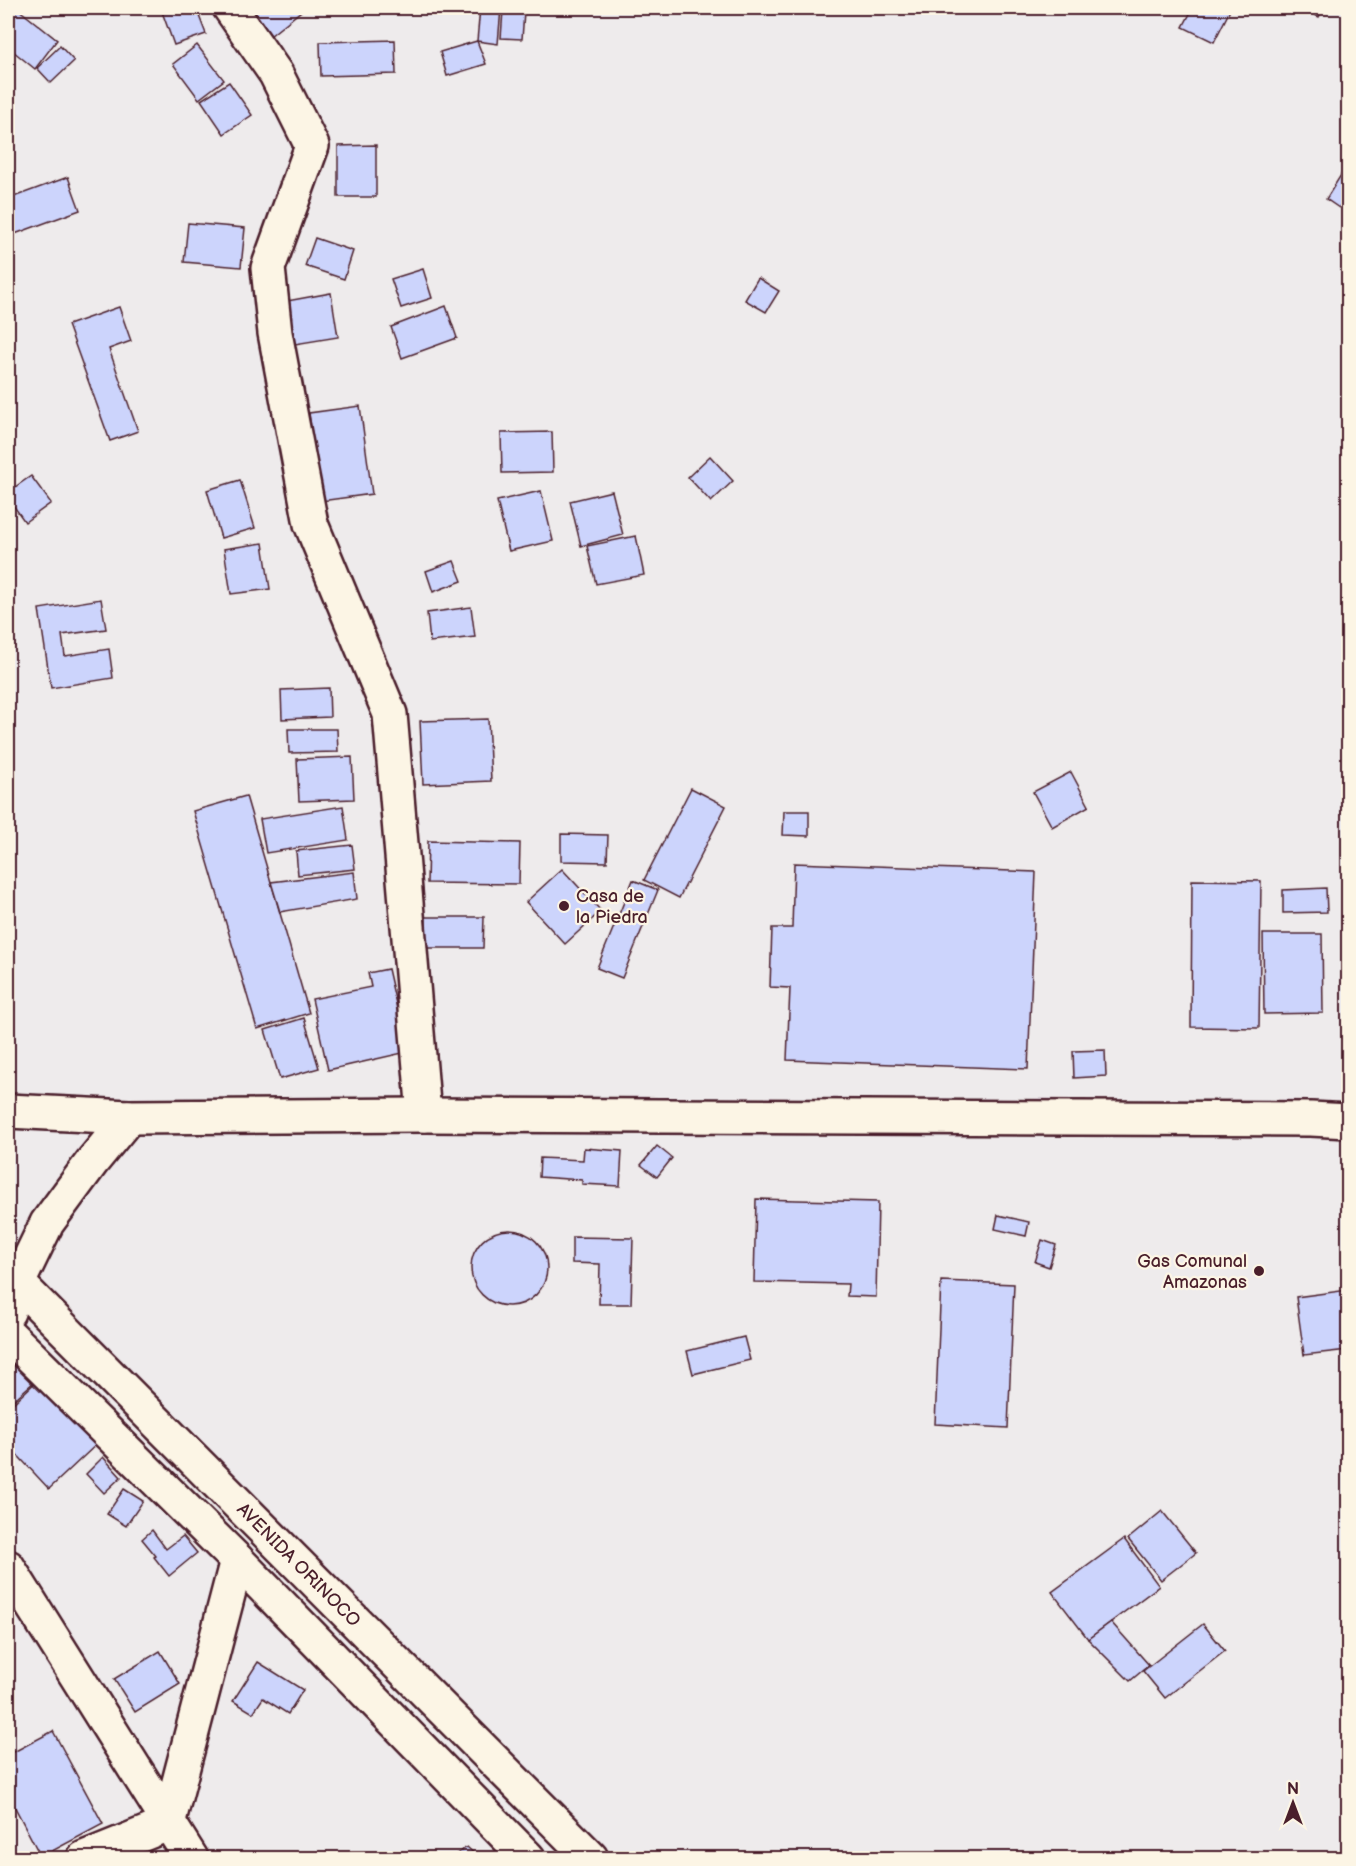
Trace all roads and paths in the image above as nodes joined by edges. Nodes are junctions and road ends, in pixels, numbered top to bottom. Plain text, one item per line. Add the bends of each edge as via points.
1 (230, 8) edge
2 (8, 1111) edge
3 (424, 1115) junction
4 (129, 1116) junction
5 (1348, 1121) edge
6 (11, 1289) edge
7 (8, 1334) edge
8 (237, 1560) junction
9 (8, 1567) edge
10 (168, 1824) junction
11 (84, 1858) edge
12 (190, 1858) edge
13 (528, 1858) edge
14 (591, 1858) edge

1 - 3 street via 276,74 312,146 268,268 275,333 311,524 390,714
2 - 4 street
3 - 4 street
3 - 5 street
4 - 6 street via 47,1223
6 - 14 street, AVENIDA ORINOCO
7 - 8 street
8 - 10 street
8 - 13 street
9 - 10 street
10 - 11 street
10 - 12 street

